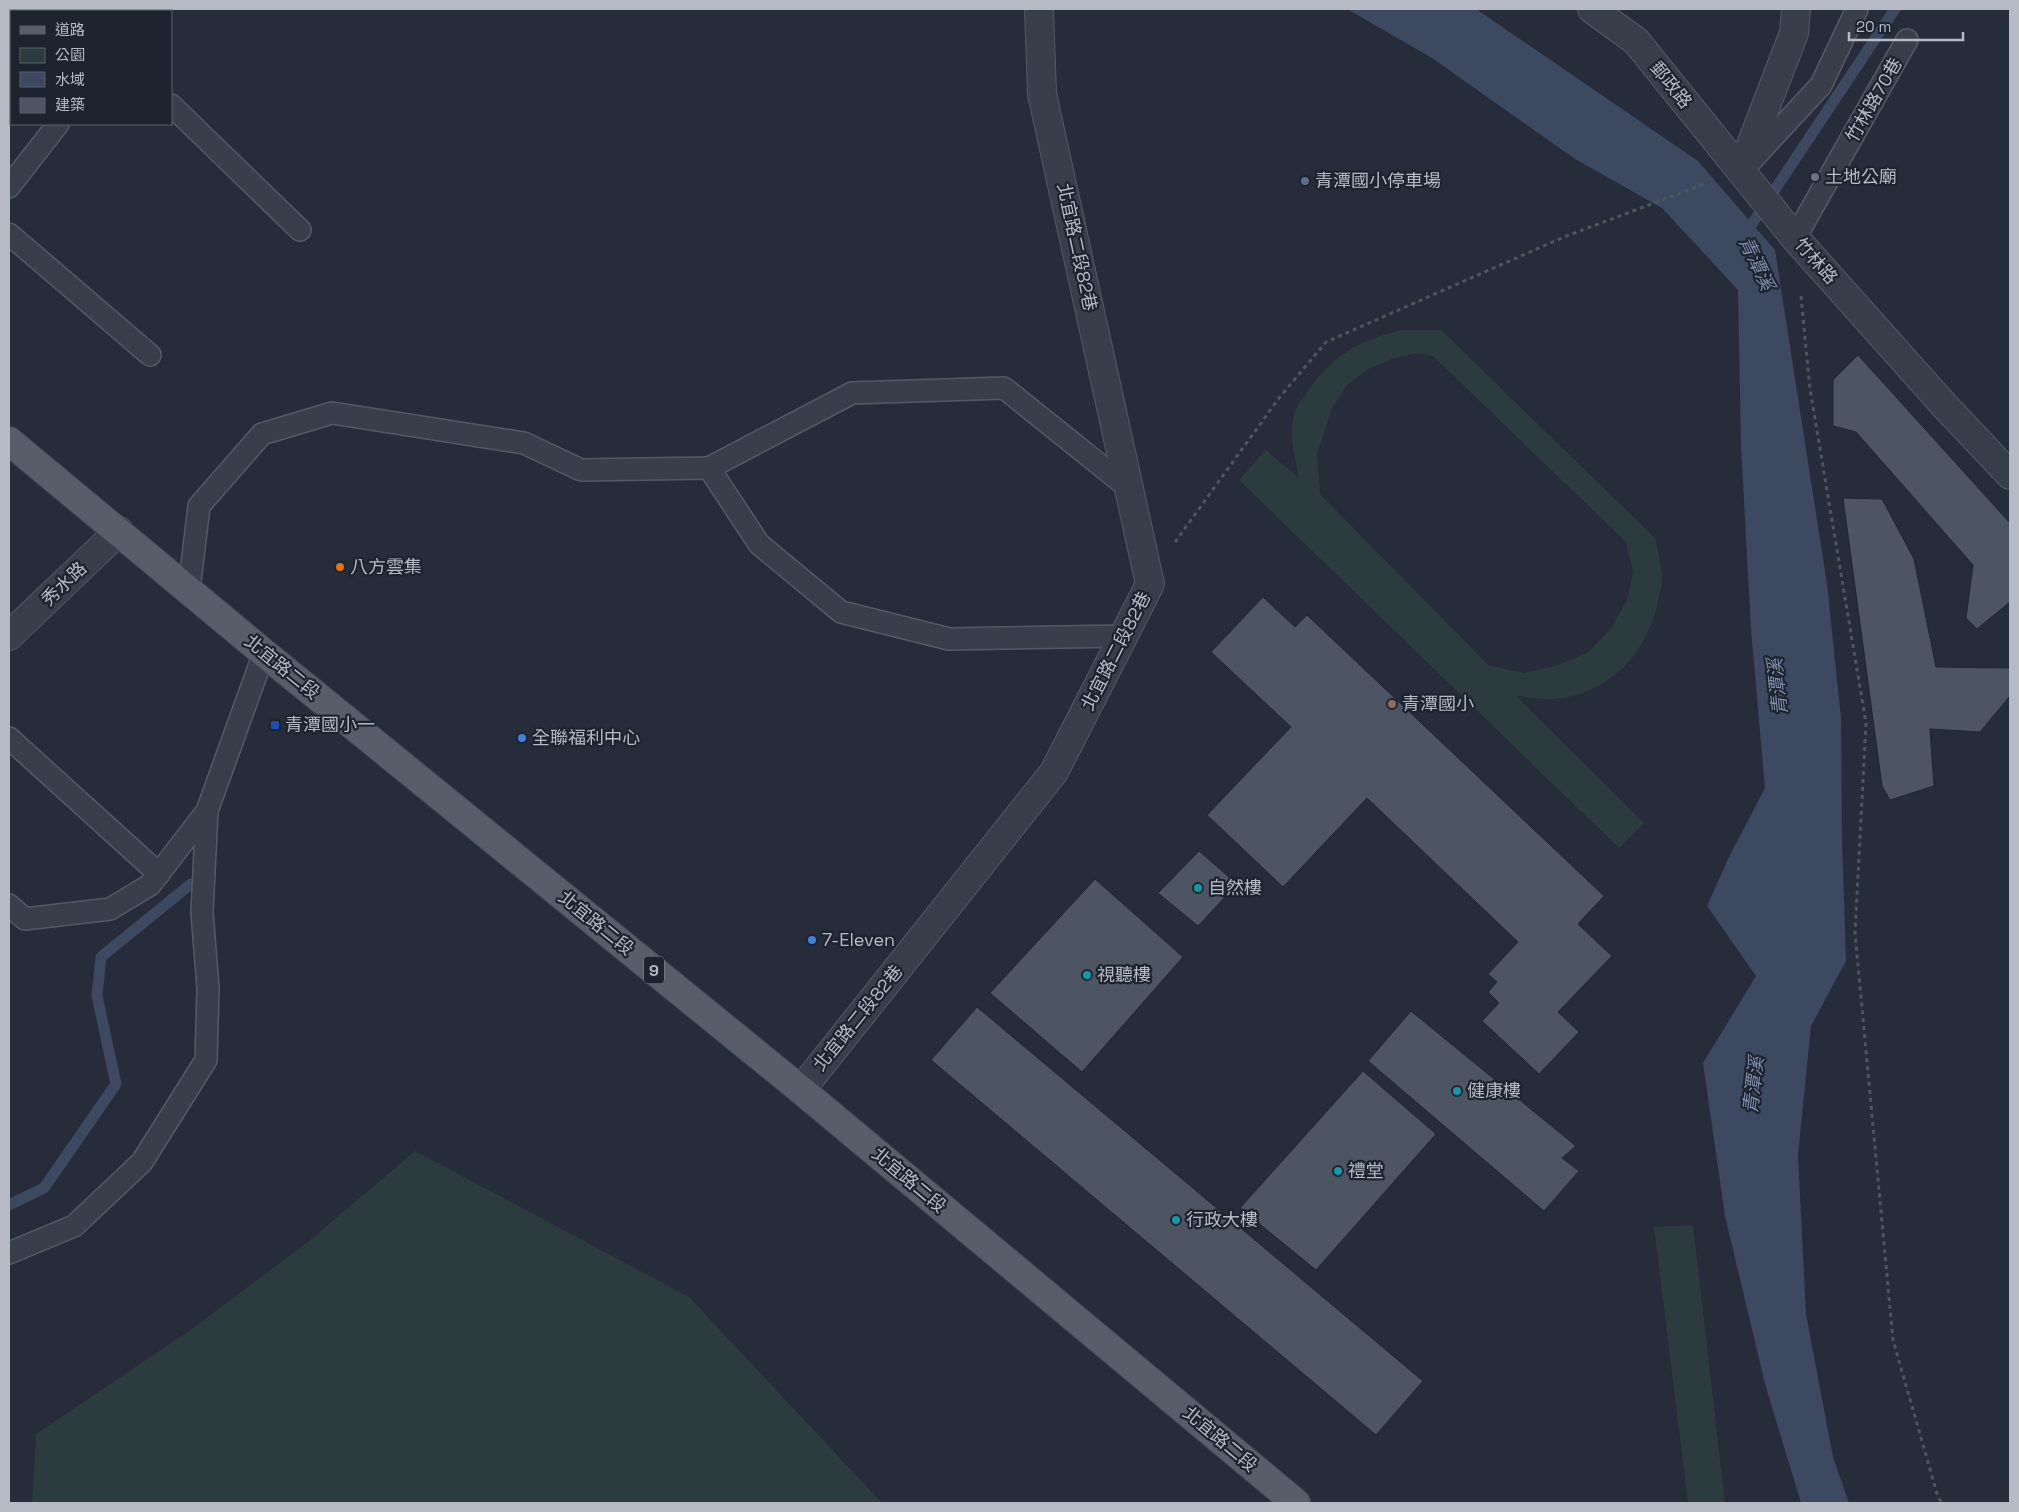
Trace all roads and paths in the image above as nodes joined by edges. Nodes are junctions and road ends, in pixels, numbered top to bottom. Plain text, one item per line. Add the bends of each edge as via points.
1 (1039, 9) edge
2 (1592, 9) edge
3 (1796, 9) edge
4 (1857, 9) edge
5 (1907, 40) dead end
6 (172, 105) edge
7 (57, 125) edge
8 (1741, 171) junction
9 (9, 184) edge
10 (300, 230) dead end
11 (9, 234) edge
12 (1795, 238) junction
13 (1801, 295) dead end
14 (150, 355) dead end
15 (9, 441) edge
16 (709, 468) junction
17 (2010, 475) edge
18 (1130, 489) junction
19 (119, 531) junction
20 (1182, 531) dead end
21 (189, 590) junction
22 (9, 636) edge
23 (1124, 636) junction
24 (264, 653) junction
25 (9, 738) edge
26 (208, 812) junction
27 (159, 874) junction
28 (9, 905) edge
29 (801, 1090) junction
30 (9, 1253) edge
31 (1296, 1503) edge
32 (1942, 1503) edge

1 - 18 street, 北宜路二段82巷 via 1042,94
2 - 8 street, 郵政路 via 1636,41
3 - 8 street via 1794,33
4 - 8 lane via 1821,85
5 - 12 lane, 竹林路70巷
6 - 10 lane
7 - 9 lane
8 - 12 street, 竹林路
8 - 20 path via 1564,237 1326,342 1279,398
11 - 14 lane
12 - 17 street, 竹林路
13 - 32 path via 1810,388 1866,723 1855,933 1892,1340
15 - 19 main road, 北宜路二段 / 9
16 - 18 lane via 852,393 1004,388
16 - 21 lane via 581,470 524,443 332,414 262,434 199,506
16 - 23 lane via 759,544 841,612 949,640
18 - 23 street, 北宜路二段82巷 via 1150,584
19 - 21 main road, 北宜路二段 / 9
19 - 22 street, 秀水路
21 - 24 main road, 北宜路二段 / 9
23 - 29 street, 北宜路二段82巷 via 1054,772
24 - 26 lane
24 - 29 main road, 北宜路二段 / 9
25 - 27 lane
26 - 27 lane
26 - 30 lane via 202,912 208,988 206,1060 142,1162 74,1226
27 - 28 lane via 150,885 110,908 25,919
29 - 31 main road, 北宜路二段 / 9

